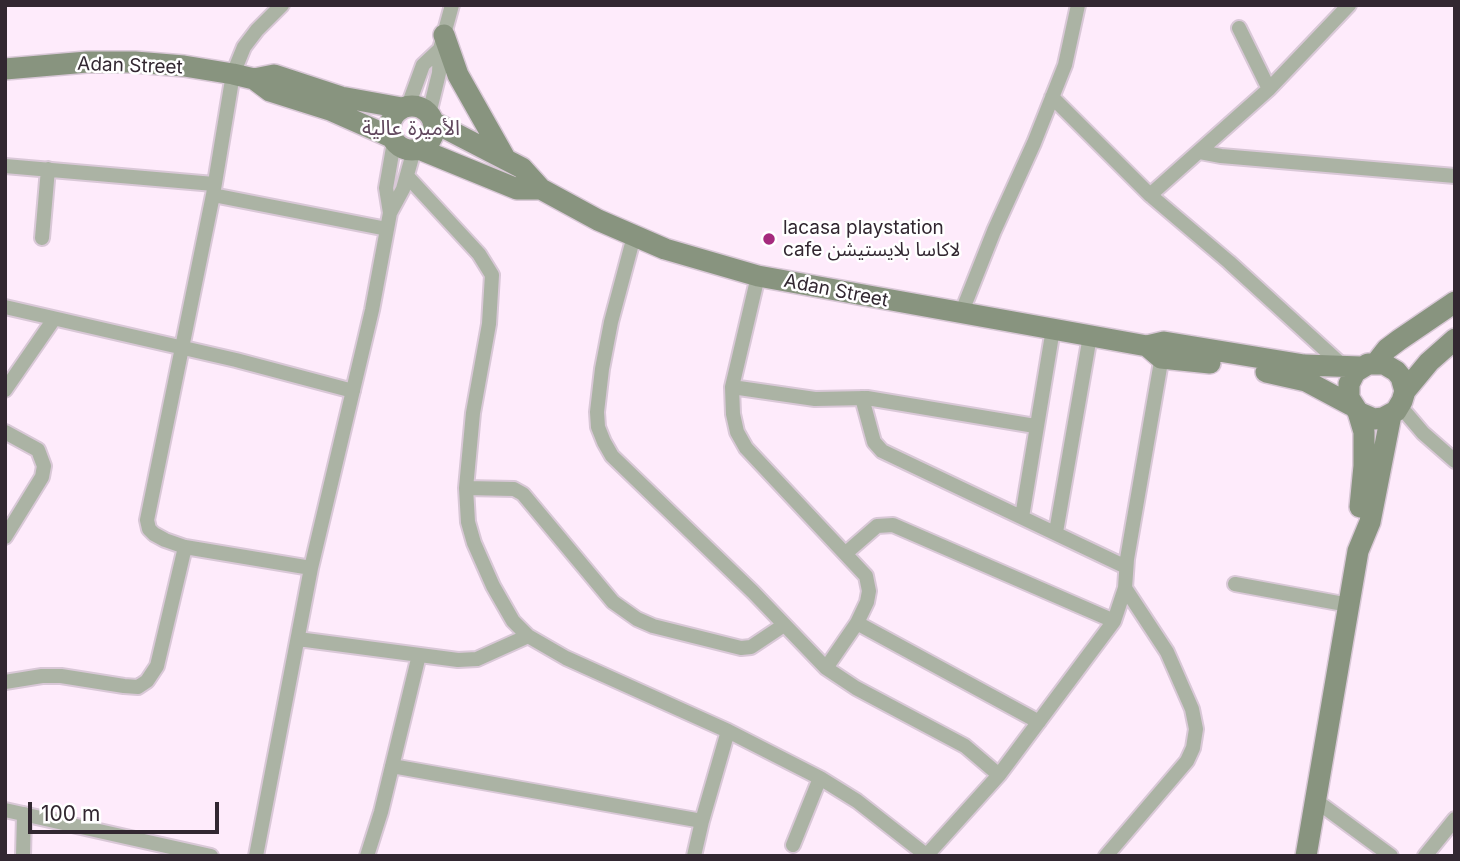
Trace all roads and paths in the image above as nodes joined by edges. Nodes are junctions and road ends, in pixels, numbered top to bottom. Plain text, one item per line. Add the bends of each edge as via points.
1 (282, 5) edge
2 (452, 5) edge
3 (1078, 5) edge
4 (1349, 5) edge
5 (1239, 28) dead end
6 (442, 42) junction
7 (5, 69) edge
8 (243, 77) junction
9 (1269, 89) junction
10 (1052, 97) junction
11 (405, 107) junction
12 (431, 118) junction
13 (393, 139) junction
14 (417, 150) junction
15 (1200, 152) junction
16 (506, 160) junction
17 (5, 166) edge
18 (48, 169) junction
19 (407, 176) junction
20 (1455, 176) edge
21 (213, 189) junction
22 (541, 189) junction
23 (1150, 195) junction
24 (390, 213) junction
25 (387, 229) junction
26 (634, 236) junction
27 (42, 237) dead end
28 (758, 276) junction
29 (1455, 302) edge
30 (5, 307) edge
31 (961, 314) junction
32 (54, 318) junction
33 (1053, 330) junction
34 (1090, 336) junction
35 (1455, 339) edge
36 (182, 348) junction
37 (1157, 348) junction
38 (1360, 366) junction
39 (732, 387) junction
40 (5, 390) edge
41 (353, 391) junction
42 (862, 398) junction
43 (1399, 404) junction
44 (1355, 408) junction
45 (1035, 426) junction
46 (5, 432) edge
47 (1455, 461) edge
48 (466, 488) junction
49 (1022, 517) junction
50 (1056, 532) junction
51 (5, 537) edge
52 (185, 547) junction
53 (1358, 551) junction
54 (846, 554) junction
55 (1126, 566) junction
56 (312, 568) junction
57 (1235, 584) dead end
58 (1125, 587) junction
59 (1349, 605) junction
60 (1114, 621) junction
61 (857, 623) junction
62 (784, 625) junction
63 (528, 636) junction
64 (298, 639) junction
65 (419, 655) junction
66 (826, 668) junction
67 (5, 682) edge
68 (1039, 722) junction
69 (729, 731) junction
70 (391, 766) junction
71 (999, 775) junction
72 (820, 778) junction
73 (1315, 800) junction
74 (5, 810) edge
75 (24, 814) junction
76 (1455, 819) edge
77 (702, 821) junction
78 (793, 845) dead end
79 (23, 856) edge
80 (211, 856) edge
81 (256, 856) edge
82 (367, 856) edge
83 (694, 856) edge
84 (926, 856) edge
85 (1107, 856) edge
86 (1306, 856) edge
87 (1391, 856) edge
88 (1425, 856) edge

1 - 8 street via 250,38
2 - 6 street
3 - 10 street via 1065,65
4 - 9 street
5 - 9 street
6 - 11 street via 423,65
6 - 12 street
6 - 16 street
7 - 8 street, Adan Street via 135,62
8 - 11 street, Adan Street via 274,75 341,97
8 - 13 street, Adan Street
8 - 21 street
9 - 15 street
10 - 23 street
10 - 31 street
11 - 12 street via 423,109
11 - 13 street via 391,121
12 - 14 street via 433,133
12 - 16 street, Adan Street
13 - 14 street via 403,149
13 - 24 street via 386,188
14 - 19 street
14 - 22 street, Adan Street via 517,189
15 - 20 street
15 - 23 street
16 - 22 street, Adan Street via 522,168
17 - 18 street
18 - 21 street
18 - 27 street
19 - 24 street
19 - 48 street via 479,254 492,275
21 - 25 street
21 - 36 street
22 - 26 street, Adan Street
23 - 38 street
24 - 25 street
25 - 41 street
26 - 28 street, Adan Street
26 - 62 street via 602,369 598,427 628,473
28 - 31 street, Adan Street
28 - 39 street
29 - 38 street
30 - 32 street
31 - 33 street, Adan Street
32 - 36 street
32 - 40 street
33 - 34 street, Adan Street
33 - 45 street
34 - 37 street, Adan Street
34 - 50 street
35 - 43 street via 1429,362
36 - 41 street
36 - 52 street via 147,520 154,534
37 - 38 street, Adan Street via 1304,365
37 - 44 street, Adan Street via 1306,381
37 - 55 street
38 - 43 street via 1384,363 1396,371 1401,377
38 - 44 street via 1349,384
39 - 42 street via 815,399
39 - 54 street via 737,432 746,448
41 - 56 street
42 - 45 street
42 - 49 street via 874,442 882,451
43 - 44 street via 1374,419
43 - 47 street
43 - 53 street via 1370,522
44 - 53 street via 1364,432
45 - 49 street
46 - 51 street via 38,450 44,466 42,477
48 - 62 street via 505,488 523,494 613,602 636,619 741,648 751,647
48 - 63 street via 474,543 504,607
49 - 50 street
50 - 55 street
52 - 56 street
52 - 67 street via 160,657 147,681 138,687 51,676
53 - 59 street
54 - 60 street via 877,526 893,525
54 - 61 street via 866,576 869,591
55 - 58 street
56 - 64 street
57 - 59 street
58 - 60 street
58 - 85 street via 1167,652 1196,729 1187,761
59 - 73 street
60 - 68 street
61 - 66 street
61 - 68 street
62 - 66 street
63 - 65 street via 477,659
63 - 69 street via 607,678
64 - 65 street
64 - 81 street
65 - 70 street
66 - 71 street via 965,746
68 - 71 street
69 - 72 street
69 - 77 street
70 - 77 street
70 - 82 street
71 - 84 street
72 - 78 street
72 - 84 street
73 - 86 street
73 - 87 street
74 - 75 street
75 - 79 street
75 - 80 street
76 - 88 street
77 - 83 street

